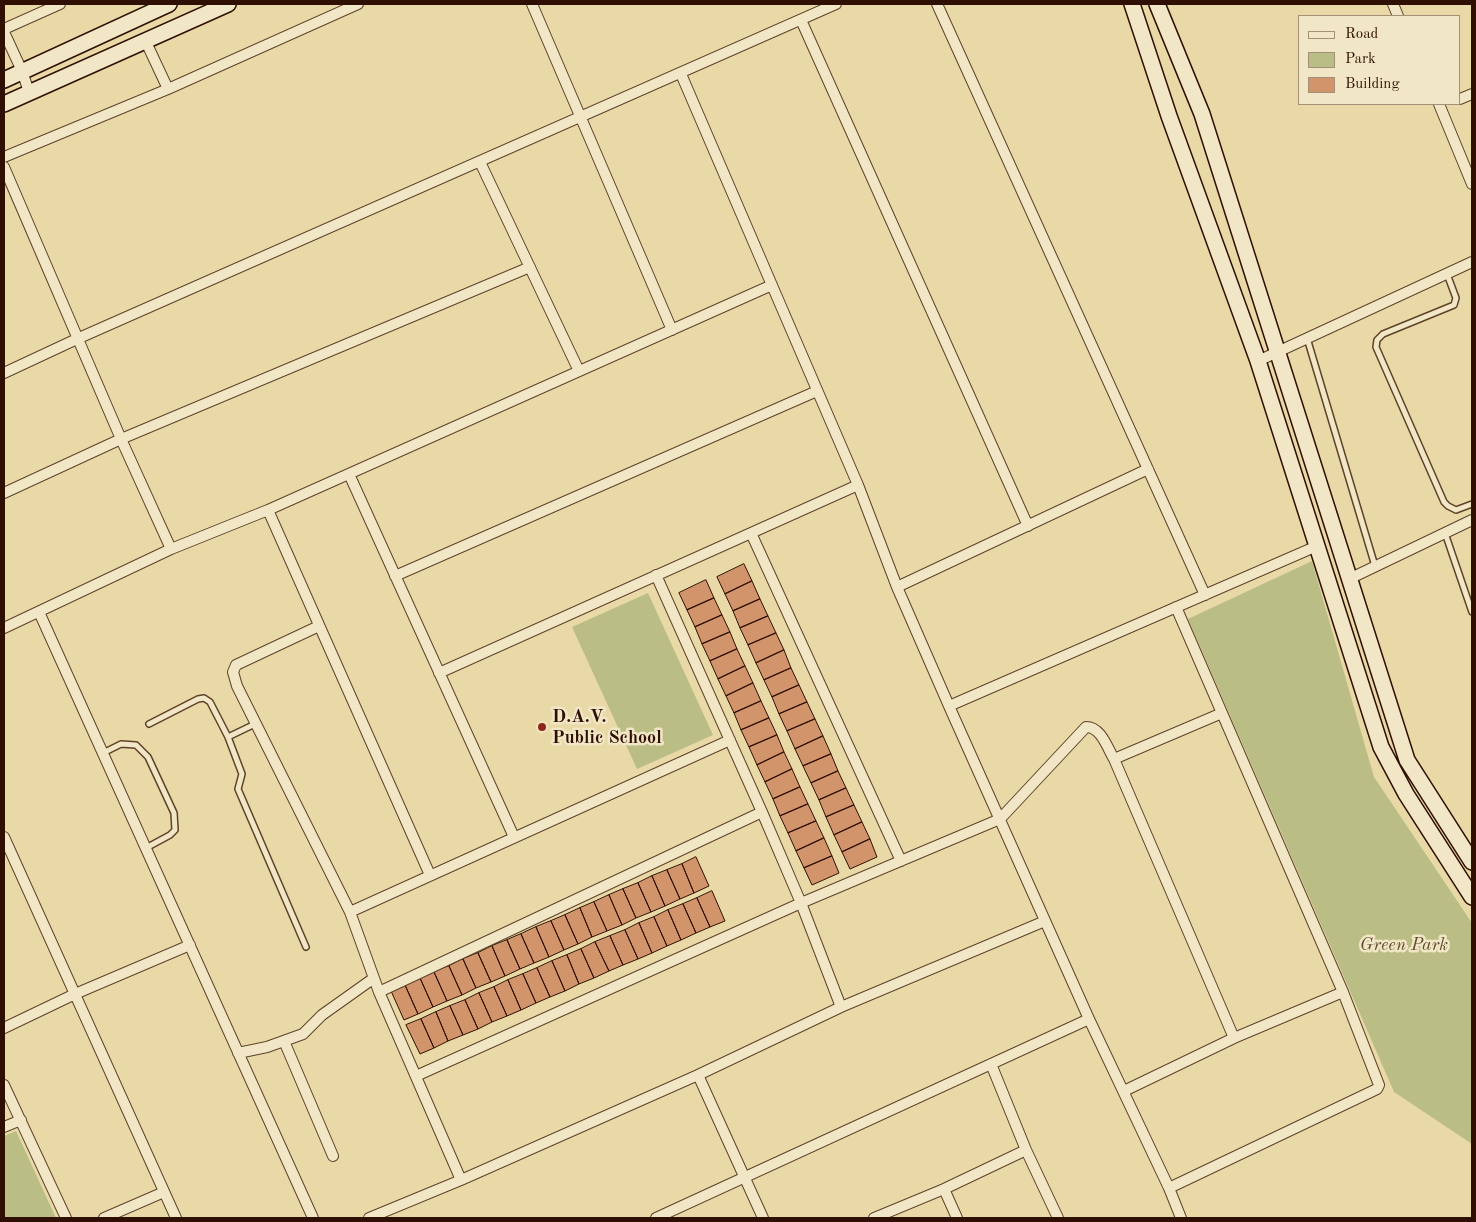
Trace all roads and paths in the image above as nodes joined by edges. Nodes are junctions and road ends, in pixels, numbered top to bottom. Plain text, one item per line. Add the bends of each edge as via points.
1 (60, 4) edge
2 (169, 4) edge
3 (228, 4) edge
4 (358, 4) edge
5 (532, 4) edge
6 (836, 4) edge
7 (936, 4) edge
8 (1132, 4) edge
9 (1157, 4) edge
10 (801, 20) junction
11 (4, 31) edge
12 (146, 42) junction
13 (22, 71) junction
14 (681, 74) junction
15 (4, 80) edge
16 (168, 89) junction
17 (29, 92) junction
18 (4, 104) edge
19 (1443, 105) edge
20 (581, 118) junction
21 (4, 158) edge
22 (480, 162) junction
23 (4, 167) edge
24 (1472, 183) edge
25 (1472, 262) edge
26 (530, 267) junction
27 (1447, 273) junction
28 (772, 285) junction
29 (672, 330) junction
30 (79, 338) junction
31 (1307, 338) junction
32 (1277, 352) junction
33 (1258, 360) junction
34 (579, 371) junction
35 (4, 373) edge
36 (817, 391) junction
37 (121, 439) junction
38 (1148, 470) junction
39 (349, 474) junction
40 (858, 485) junction
41 (4, 493) edge
42 (1472, 504) edge
43 (268, 510) junction
44 (1472, 520) edge
45 (1028, 526) junction
46 (751, 533) junction
47 (1445, 533) junction
48 (1317, 546) junction
49 (171, 549) junction
50 (1375, 566) junction
51 (656, 575) junction
52 (396, 576) junction
53 (1349, 579) junction
54 (896, 587) junction
55 (1205, 595) junction
56 (1176, 607) junction
57 (39, 612) junction
58 (1472, 612) edge
59 (319, 626) junction
60 (4, 628) edge
61 (439, 673) junction
62 (949, 706) junction
63 (1222, 713) junction
64 (149, 724) dead end
65 (256, 724) junction
66 (228, 738) junction
67 (730, 740) junction
68 (103, 753) junction
69 (1114, 759) junction
70 (762, 812) junction
71 (1000, 819) junction
72 (4, 837) edge
73 (514, 837) junction
74 (146, 848) junction
75 (901, 861) junction
76 (1472, 862) edge
77 (430, 875) junction
78 (1472, 897) edge
79 (801, 903) junction
80 (350, 912) junction
81 (1045, 921) junction
82 (190, 946) junction
83 (306, 947) dead end
84 (374, 978) junction
85 (379, 992) junction
86 (1342, 992) junction
87 (75, 994) junction
88 (841, 1007) junction
89 (1089, 1019) junction
90 (4, 1028) edge
91 (1234, 1038) junction
92 (284, 1041) junction
93 (238, 1053) junction
94 (991, 1064) junction
95 (698, 1075) junction
96 (416, 1076) junction
97 (4, 1086) edge
98 (1124, 1091) junction
99 (21, 1120) junction
100 (4, 1128) edge
101 (1026, 1150) junction
102 (333, 1156) dead end
103 (743, 1177) junction
104 (461, 1180) junction
105 (1169, 1188) junction
106 (944, 1189) junction
107 (164, 1192) junction
108 (672, 1215) edge
109 (66, 1218) edge
110 (104, 1218) edge
111 (176, 1218) edge
112 (313, 1218) edge
113 (369, 1218) edge
114 (656, 1218) edge
115 (763, 1218) edge
116 (874, 1218) edge
117 (957, 1218) edge
118 (1058, 1218) edge
119 (1181, 1218) edge

1 - 11 street
2 - 13 street
3 - 12 street
4 - 16 street
5 - 20 street
6 - 10 street
7 - 38 street
8 - 33 street
9 - 32 street via 1202,114
10 - 14 street
10 - 45 street
11 - 13 street
12 - 16 street
12 - 17 street
13 - 15 street
13 - 17 street
14 - 20 street
14 - 28 street
16 - 21 street
17 - 18 street
19 - 24 street
20 - 22 street
20 - 29 street
22 - 26 street
22 - 30 street
23 - 30 street
25 - 27 street
26 - 34 street
26 - 37 street
27 - 31 street
27 - 42 lane via 1456,298 1454,305 1384,334 1377,340 1376,347 1444,502 1456,510
28 - 29 street
28 - 36 street
29 - 34 street
30 - 35 street
30 - 37 street
31 - 32 street
31 - 50 lane
32 - 33 street
32 - 53 street
33 - 48 street
34 - 39 street
36 - 40 street
36 - 52 street
37 - 41 street
37 - 49 street
38 - 45 street
38 - 55 street
39 - 43 street
39 - 52 street
40 - 46 street
40 - 54 street
43 - 49 street
43 - 59 street
44 - 47 street
45 - 54 street
46 - 51 street
46 - 75 street
47 - 50 street
47 - 58 lane
48 - 55 street
48 - 78 street via 1381,747 1406,794
49 - 57 street
50 - 53 street
51 - 61 street
51 - 67 street
52 - 61 street
53 - 76 street via 1407,760
54 - 62 street
55 - 56 street
56 - 62 street
56 - 63 street
57 - 60 street
57 - 68 street
59 - 65 street via 235,667 233,672 237,686
59 - 77 street
61 - 73 street
62 - 71 street
63 - 69 street
63 - 86 street
64 - 66 lane via 204,698 210,702
65 - 66 lane
65 - 80 street
66 - 83 lane via 242,774 238,789
67 - 70 street
67 - 73 street
68 - 74 street
68 - 74 lane via 121,744 136,745 148,757 174,813 175,830
69 - 71 street via 1097,731 1086,727
69 - 91 street
70 - 79 street
70 - 85 street
71 - 75 street
71 - 81 street
72 - 87 street
73 - 77 street
74 - 82 street
75 - 79 street
77 - 80 street
79 - 88 street
79 - 96 street
80 - 84 street
81 - 88 street
81 - 89 street
82 - 87 street
82 - 93 street
84 - 85 street
84 - 92 street via 322,1015 303,1034
85 - 96 street
86 - 91 street
86 - 105 street via 1378,1087
87 - 90 street
87 - 107 street
88 - 95 street
89 - 94 street
89 - 98 street
91 - 98 street
92 - 93 street
92 - 102 street
93 - 112 street
94 - 101 street
94 - 103 street
95 - 103 street
95 - 104 street
96 - 104 street
97 - 99 street
98 - 105 street
99 - 100 street
99 - 109 street
101 - 106 street
101 - 118 street
103 - 108 street
103 - 115 street
104 - 113 street
105 - 119 street
106 - 116 street
106 - 117 street
107 - 110 street
107 - 111 street
108 - 114 street

